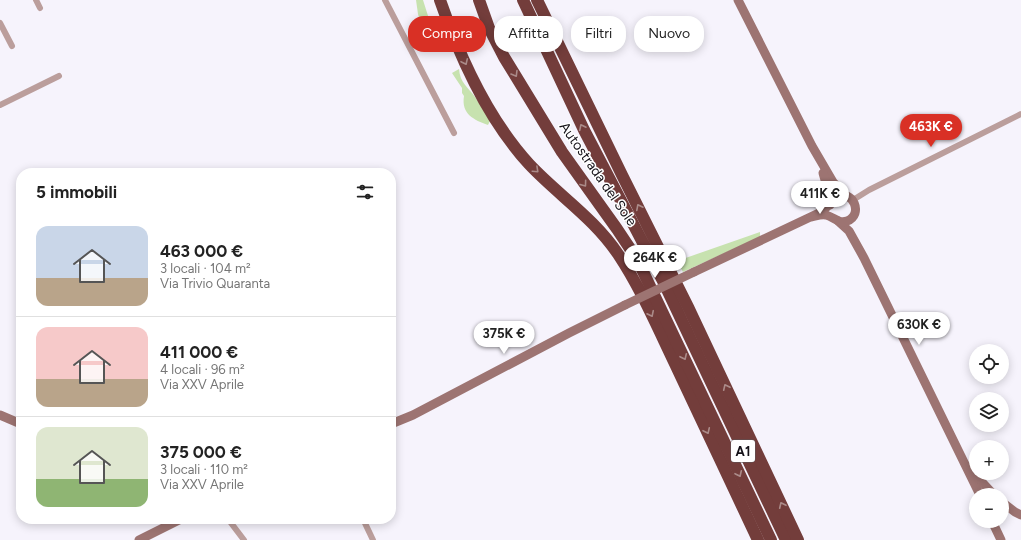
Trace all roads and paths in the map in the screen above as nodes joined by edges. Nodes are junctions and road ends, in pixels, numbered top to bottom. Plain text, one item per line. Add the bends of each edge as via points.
1 (36, 0) edge
2 (385, 0) edge
3 (440, 0) edge
4 (479, 0) edge
5 (522, 0) edge
6 (537, 0) edge
7 (738, 0) edge
8 (40, 8) dead end
9 (0, 23) edge
10 (12, 46) dead end
11 (59, 76) dead end
12 (0, 105) edge
13 (1021, 114) edge
14 (454, 133) dead end
15 (812, 146) junction
16 (845, 195) junction
17 (853, 200) junction
18 (830, 204) junction
19 (854, 215) junction
20 (811, 217) junction
21 (836, 220) junction
22 (864, 258) junction
23 (0, 415) edge
24 (16, 422) edge
25 (396, 422) edge
26 (954, 443) junction
27 (976, 488) edge
28 (988, 488) edge
29 (1009, 507) edge
30 (1021, 515) edge
31 (171, 524) edge
32 (232, 524) edge
33 (365, 524) edge
34 (995, 528) edge
35 (139, 540) edge
36 (244, 540) edge
37 (373, 540) edge
38 (758, 540) edge
39 (770, 540) edge
40 (786, 540) edge
41 (798, 540) edge
42 (1001, 540) edge

1 - 8 street
2 - 14 street
3 -> 38 highway via 455,43 500,128 529,164 589,219 628,269
4 -> 39 highway, Autostrada del Sole / A1 via 489,28 504,57 554,138 637,259
40 -> 5 highway, Autostrada del Sole / A1 via 663,281 584,130
41 -> 6 highway via 689,309
7 - 15 main road
9 - 10 street
11 - 12 street
13 - 17 street via 875,186
15 - 16 main road via 833,182
15 - 18 main road via 827,185
16 - 17 main road
16 - 18 main road via 836,197
17 - 19 main road via 856,207
18 - 20 main road
18 - 21 main road via 830,212
19 - 21 main road via 845,222
19 - 22 main road via 853,228
20 - 21 main road via 824,215
20 - 25 main road, bridge via 625,305
21 - 22 main road via 849,231
22 - 26 main road
23 - 24 main road
26 - 27 main road
26 - 28 main road
29 - 30 main road
31 - 35 main road
32 - 36 street
33 - 37 street
34 - 42 main road

